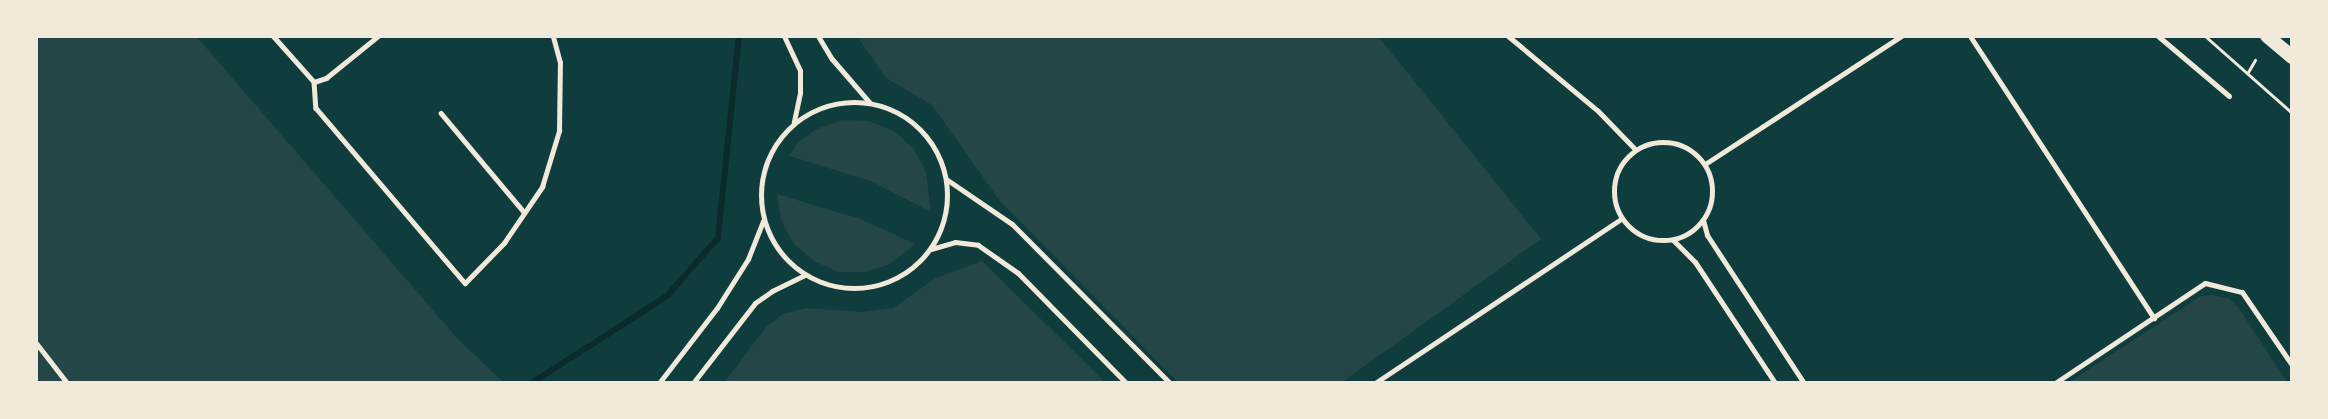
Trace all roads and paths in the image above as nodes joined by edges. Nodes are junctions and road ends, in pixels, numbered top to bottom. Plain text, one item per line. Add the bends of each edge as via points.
1 (273, 36) edge
2 (378, 36) edge
3 (553, 36) edge
4 (784, 36) edge
5 (818, 36) edge
6 (1508, 36) edge
7 (1900, 36) edge
8 (1970, 36) edge
9 (2158, 36) edge
10 (2205, 36) edge
11 (2267, 36) edge
12 (2292, 57) edge
13 (2255, 60) dead end
14 (2248, 72) junction
15 (314, 82) junction
16 (2230, 96) dead end
17 (870, 103) junction
18 (441, 113) dead end
19 (2292, 113) edge
20 (794, 122) junction
21 (1635, 150) junction
22 (1705, 164) junction
23 (946, 179) junction
24 (524, 212) junction
25 (1621, 219) junction
26 (763, 220) junction
27 (1703, 220) junction
28 (1673, 240) junction
29 (931, 249) junction
30 (805, 276) junction
31 (2154, 318) junction
32 (36, 343) edge
33 (2292, 365) edge
34 (1376, 382) edge
35 (67, 383) edge
36 (659, 383) edge
37 (693, 383) edge
38 (1126, 383) edge
39 (1170, 383) edge
40 (1775, 383) edge
41 (1804, 383) edge
42 (2055, 383) edge

1 - 15 street
2 - 15 street via 326,78
3 - 24 street via 560,63 559,131 542,187
4 - 20 street via 800,71 800,93
5 - 17 street via 832,59
6 - 21 street via 1598,111
7 - 22 street
8 - 31 street
9 - 16 street
10 - 14 path
11 - 12 highway
13 - 14 path
14 - 19 path
15 - 24 street via 316,108 466,283 504,243
17 - 20 street via 829,105
17 - 23 street via 910,120 936,150
18 - 24 street
20 - 26 street via 777,140 762,175
21 - 22 street via 1654,142 1672,142 1691,150
21 - 25 street via 1620,165 1613,187
22 - 27 street via 1712,181 1713,195
23 - 29 street via 947,209
23 - 39 street via 1012,224
25 - 28 street via 1641,236
25 - 34 street
26 - 30 street via 770,237 793,267
26 - 36 street via 748,259 717,308
27 - 28 street via 1687,235
27 - 41 street via 1707,235
28 - 40 street via 1695,262
29 - 30 street via 920,262 891,282 858,289 828,286
29 - 38 street via 955,242 978,245 1018,273
30 - 37 street via 772,290 755,303
31 - 33 street via 2205,284 2242,292
31 - 42 street
32 - 35 street

